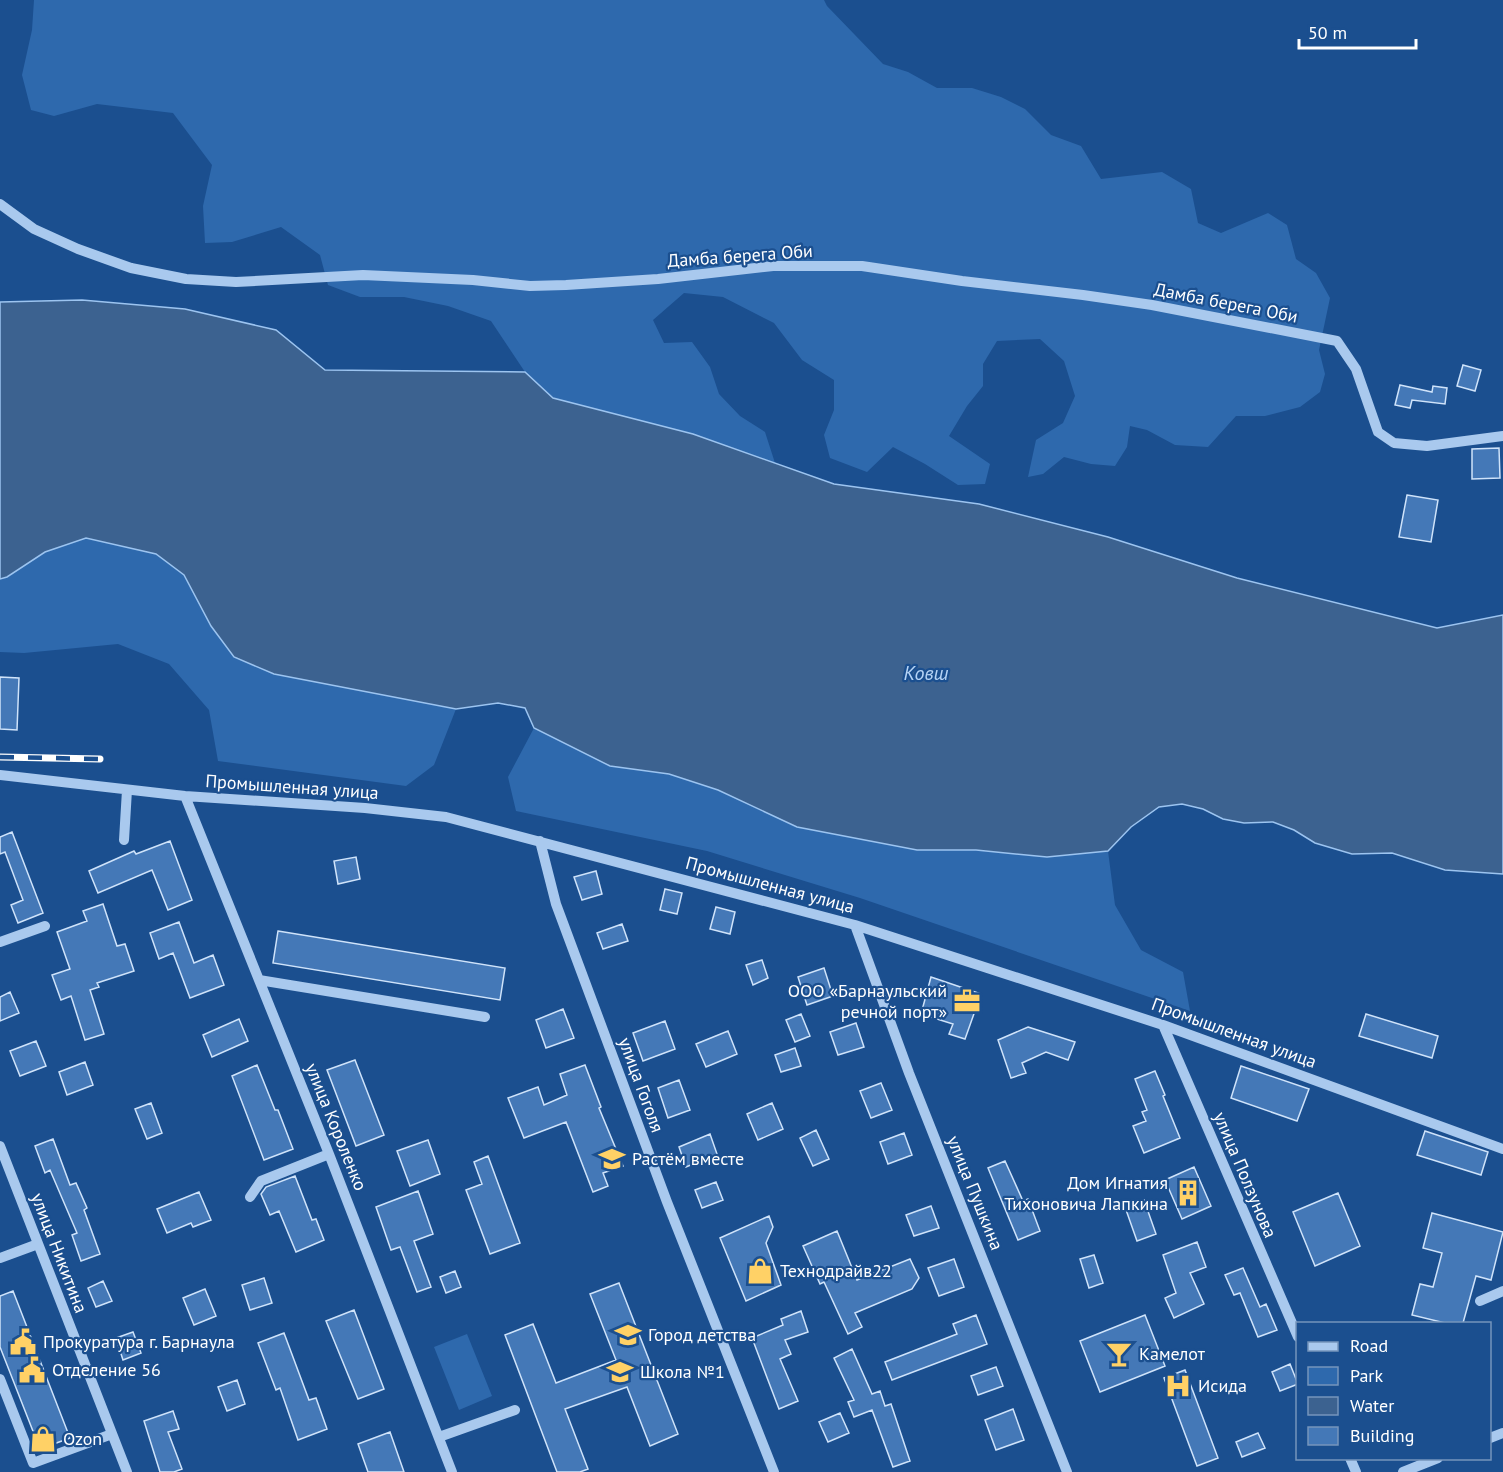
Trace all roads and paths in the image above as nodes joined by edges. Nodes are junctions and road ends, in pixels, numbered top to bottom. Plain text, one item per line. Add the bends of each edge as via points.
1 (0, 204) edge
2 (1503, 436) edge
3 (0, 775) edge
4 (127, 790) junction
5 (185, 796) junction
6 (124, 840) dead end
7 (540, 841) junction
8 (855, 925) junction
9 (45, 926) dead end
10 (0, 942) edge
11 (259, 980) junction
12 (485, 1017) dead end
13 (1162, 1025) junction
14 (0, 1146) edge
15 (1503, 1149) edge
16 (329, 1154) junction
17 (249, 1197) dead end
18 (38, 1244) junction
19 (0, 1258) edge
20 (1503, 1291) edge
21 (1480, 1301) dead end
22 (1296, 1332) edge
23 (0, 1379) edge
24 (516, 1410) dead end
25 (112, 1434) junction
26 (439, 1437) junction
27 (1433, 1460) edge
28 (126, 1472) edge
29 (453, 1472) edge
30 (774, 1472) edge
31 (1067, 1472) edge
32 (1403, 1472) edge

1 - 2 street, Дамба берега Оби via 34,229 78,249 131,268 186,279 236,282 363,275 554,286 773,266 862,266 1152,305 1337,342 1356,369 1378,432 1394,443 1427,446
3 - 4 street, Промышленная улица
4 - 5 street, Промышленная улица
4 - 6 street
5 - 7 street, Промышленная улица via 446,817
5 - 11 street, улица Короленко
7 - 8 street, Промышленная улица
7 - 30 street, улица Гоголя via 560,915 667,1202
8 - 13 street, Промышленная улица
8 - 31 street, улица Пушкина via 909,1073
9 - 10 street
11 - 12 street
11 - 16 street, улица Короленко
13 - 15 street, Промышленная улица
13 - 22 street, улица Ползунова
14 - 18 street, улица Никитина
16 - 17 street via 261,1181
16 - 26 street, улица Короленко
18 - 19 street
18 - 25 street, улица Никитина
20 - 21 street
23 - 25 street via 33,1463
24 - 26 street
25 - 28 street, улица Никитина
26 - 29 street, улица Короленко
27 - 32 street

